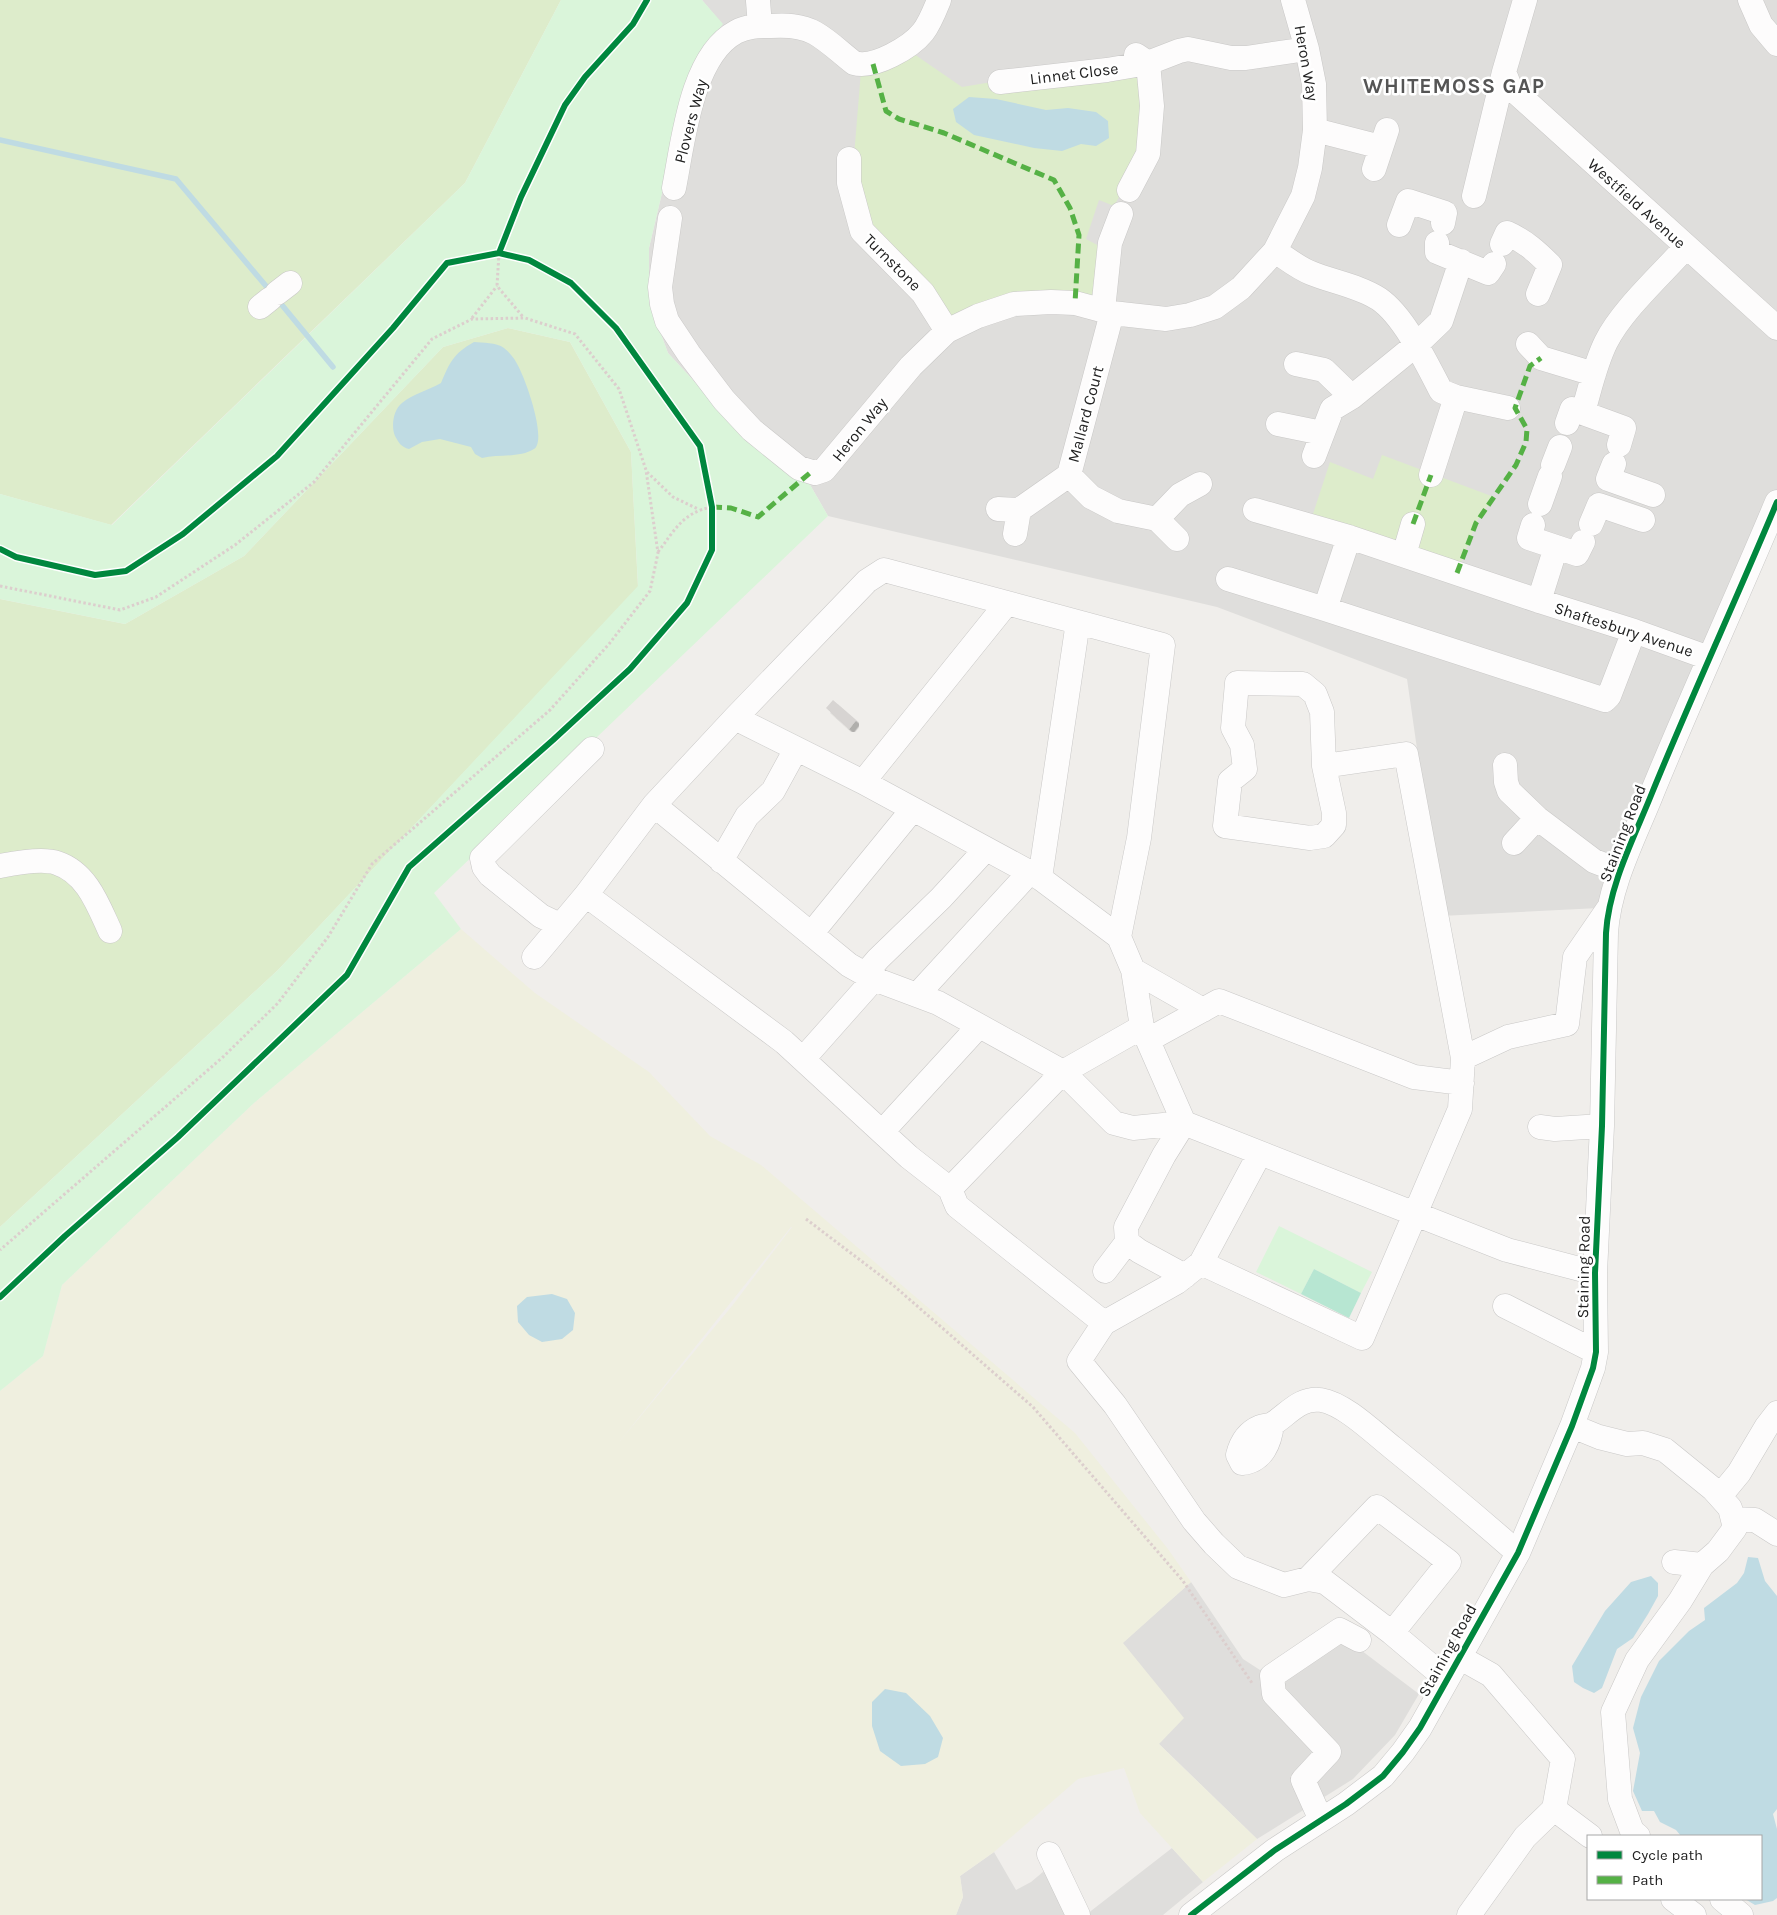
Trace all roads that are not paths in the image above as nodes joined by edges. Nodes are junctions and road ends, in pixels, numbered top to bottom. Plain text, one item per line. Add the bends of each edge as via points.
1 (939, 0) edge
2 (1293, 0) edge
3 (1525, 0) edge
4 (1750, 0) edge
5 (758, 1) edge
6 (760, 26) junction
7 (1777, 44) edge
8 (1307, 49) junction
9 (1138, 57) junction
10 (1504, 72) junction
11 (1000, 82) dead end
12 (1316, 130) junction
13 (1381, 149) dead end
14 (849, 159) dead end
15 (674, 188) dead end
16 (1129, 190) dead end
17 (1474, 196) dead end
18 (1121, 214) dead end
19 (670, 218) dead end
20 (1399, 225) dead end
21 (1686, 247) junction
22 (1275, 251) junction
23 (1461, 261) junction
24 (1538, 294) dead end
25 (1107, 312) junction
26 (1777, 328) edge
27 (948, 330) junction
28 (1417, 344) junction
29 (1528, 344) dead end
30 (1296, 364) dead end
31 (1594, 374) junction
32 (1456, 397) junction
33 (1352, 398) junction
34 (1508, 408) dead end
35 (1278, 424) dead end
36 (1322, 433) junction
37 (1314, 456) dead end
38 (1554, 463) dead end
39 (1069, 475) junction
40 (1431, 476) dead end
41 (1200, 484) dead end
42 (1653, 495) dead end
43 (1777, 502) edge
44 (1255, 510) dead end
45 (1157, 519) junction
46 (1643, 520) dead end
47 (1413, 524) dead end
48 (1015, 534) dead end
49 (1349, 537) junction
50 (1177, 539) dead end
51 (1556, 547) junction
52 (1404, 555) junction
53 (1228, 579) dead end
54 (1539, 601) junction
55 (1007, 603) junction
56 (1325, 609) junction
57 (1078, 622) junction
58 (1634, 631) junction
59 (1709, 658) junction
60 (735, 718) junction
61 (796, 749) junction
62 (592, 750) dead end
63 (1505, 765) dead end
64 (1324, 766) junction
65 (863, 782) junction
66 (654, 805) junction
67 (913, 809) junction
68 (1537, 818) junction
69 (1514, 842) dead end
70 (986, 849) junction
71 (721, 861) junction
72 (0, 866) edge
73 (1620, 871) junction
74 (1035, 875) junction
75 (586, 895) junction
76 (1610, 906) junction
77 (560, 925) junction
78 (110, 931) dead end
79 (811, 934) junction
80 (1119, 937) junction
81 (534, 956) dead end
82 (1133, 970) junction
83 (874, 979) junction
84 (917, 995) junction
85 (1203, 1010) junction
86 (979, 1026) junction
87 (1145, 1033) junction
88 (1463, 1058) junction
89 (803, 1059) junction
90 (1063, 1072) junction
91 (1462, 1083) junction
92 (1184, 1123) junction
93 (1602, 1126) junction
94 (1540, 1127) dead end
95 (882, 1132) junction
96 (1260, 1153) junction
97 (950, 1189) junction
98 (1416, 1215) junction
99 (1127, 1242) junction
100 (1193, 1270) junction
101 (1105, 1271) dead end
102 (1595, 1273) junction
103 (1505, 1306) dead end
104 (1104, 1323) junction
105 (1596, 1352) junction
106 (1777, 1413) edge
107 (1272, 1424) dead end
108 (1572, 1426) junction
109 (1720, 1496) junction
110 (1733, 1519) junction
111 (1777, 1534) edge
112 (1518, 1553) junction
113 (1674, 1562) dead end
114 (1702, 1564) junction
115 (1308, 1578) junction
116 (1392, 1633) junction
117 (1358, 1640) dead end
118 (1459, 1657) junction
119 (1448, 1678) junction
120 (1554, 1809) junction
121 (1321, 1820) junction
122 (1589, 1835) edge
123 (1637, 1835) edge
124 (1049, 1854) dead end
125 (1674, 1900) edge
126 (1723, 1900) edge
127 (1078, 1915) edge
128 (1191, 1915) edge
129 (1470, 1915) edge
130 (1694, 1915) edge
131 (1741, 1915) edge

1 - 6 street, Plovers Way via 922,32 896,53 873,64 854,64 806,29
2 - 8 street, Heron Way
3 - 10 street
4 - 7 street
5 - 6 street
6 - 15 street, Plovers Way via 731,35 720,45 704,70 692,104
8 - 9 street, Linnet Close via 1246,58 1188,49
8 - 12 street, Heron Way via 1314,84
9 - 11 street, Linnet Close via 1108,70
9 - 16 street via 1152,106 1148,154
10 - 17 street
10 - 21 street, Westfield Avenue via 1510,87
12 - 13 street
12 - 22 street, Heron Way via 1303,196
14 - 27 street, Turnstone via 849,183 862,231 923,293
18 - 25 street via 1110,244
19 - 27 street, Heron Way via 660,287 667,321 724,400 752,430 799,468 815,473 824,470 911,366
20 - 23 street via 1408,201 1445,213 1437,252
21 - 26 street, Westfield Avenue
21 - 31 street via 1620,319 1605,344
22 - 25 street, Heron Way via 1240,288 1215,307 1166,319
22 - 28 street via 1308,272 1371,294 1389,308
23 - 24 street via 1488,273 1507,233 1521,239 1550,265
23 - 28 street via 1441,322
25 - 27 street, Heron Way via 1075,303 1014,304
25 - 39 street, Mallard Court
28 - 32 street via 1441,390
28 - 33 street
29 - 31 street via 1541,358
30 - 33 street via 1324,370
31 - 42 street via 1575,418 1624,428 1608,479
32 - 34 street
32 - 40 street
33 - 36 street via 1332,409
35 - 36 street
36 - 37 street
38 - 51 street via 1529,538
39 - 45 street, Mallard Court via 1091,497 1118,511
39 - 48 street via 1009,510
41 - 45 street via 1180,495
43 - 59 street, Staining Road
44 - 49 street, Shaftesbury Avenue
45 - 50 street
46 - 51 street via 1599,505 1577,554
47 - 52 street
49 - 52 street, Shaftesbury Avenue
49 - 56 street
51 - 54 street, Shaftesbury Avenue
52 - 54 street, Shaftesbury Avenue
53 - 56 street
54 - 58 street, Shaftesbury Avenue
55 - 57 street
55 - 60 street via 884,570 867,581
55 - 65 street
56 - 58 street via 1602,707
57 - 74 street
57 - 80 street via 1162,645 1139,838
58 - 59 street, Shaftesbury Avenue
59 - 73 street, Staining Road
60 - 61 street
60 - 66 street
61 - 65 street
61 - 71 street via 773,791 746,816
62 - 77 street via 482,858 490,875 541,916
63 - 68 street via 1509,790
64 - 64 street via 1322,712 1315,694 1303,684 1237,683 1233,728 1242,745 1245,769 1230,781 1224,826 1310,838 1324,836 1334,825
64 - 88 street via 1406,754
65 - 67 street
66 - 71 street
66 - 75 street
67 - 70 street
67 - 79 street
68 - 69 street
68 - 73 street via 1594,861
70 - 74 street
70 - 83 street via 878,959 872,966
71 - 79 street
72 - 78 street via 35,861 57,863 78,876 95,898
73 - 76 street, Staining Road
74 - 80 street
74 - 84 street
75 - 77 street
75 - 89 street
76 - 88 street via 1575,957 1567,1024 1508,1037
76 - 93 street, Staining Road
77 - 81 street
79 - 83 street via 849,965
80 - 82 street
82 - 85 street
82 - 87 street
83 - 84 street
83 - 89 street
84 - 86 street
85 - 87 street
85 - 91 street via 1219,1001 1414,1077
86 - 90 street
86 - 95 street
87 - 90 street
87 - 92 street
88 - 91 street
89 - 95 street
90 - 92 street via 1114,1123 1133,1128
90 - 97 street
91 - 98 street via 1460,1109
92 - 96 street
92 - 99 street via 1126,1227
93 - 94 street
93 - 102 street, Staining Road
95 - 97 street
96 - 98 street
96 - 100 street
97 - 104 street via 957,1206
98 - 100 street via 1362,1338
98 - 102 street via 1507,1250
99 - 100 street via 1139,1251
99 - 101 street
100 - 104 street
102 - 105 street, Staining Road
103 - 105 street
104 - 115 street via 1080,1361 1115,1404 1194,1521 1238,1567 1284,1585
105 - 108 street, Staining Road via 1588,1385
106 - 109 street via 1739,1473
107 - 112 street via 1300,1403 1319,1400 1334,1404 1357,1419
108 - 109 street via 1626,1444 1643,1443 1665,1450
108 - 112 street, Staining Road
109 - 110 street via 1730,1508
110 - 111 street via 1755,1520
110 - 114 street via 1735,1528 1718,1552
112 - 118 street, Staining Road
113 - 114 street
114 - 123 street via 1637,1660 1613,1712 1620,1799 1632,1831
115 - 116 street via 1325,1582
115 - 116 street via 1377,1507 1449,1562
116 - 119 street
117 - 121 street via 1340,1630 1272,1676 1274,1694 1329,1752 1302,1780
118 - 119 street, Staining Road
118 - 120 street via 1491,1676 1563,1759
119 - 121 street, Staining Road via 1420,1728 1383,1776
120 - 122 street
120 - 129 street via 1525,1837
121 - 128 street, Staining Road
124 - 127 street
125 - 130 street
126 - 131 street

